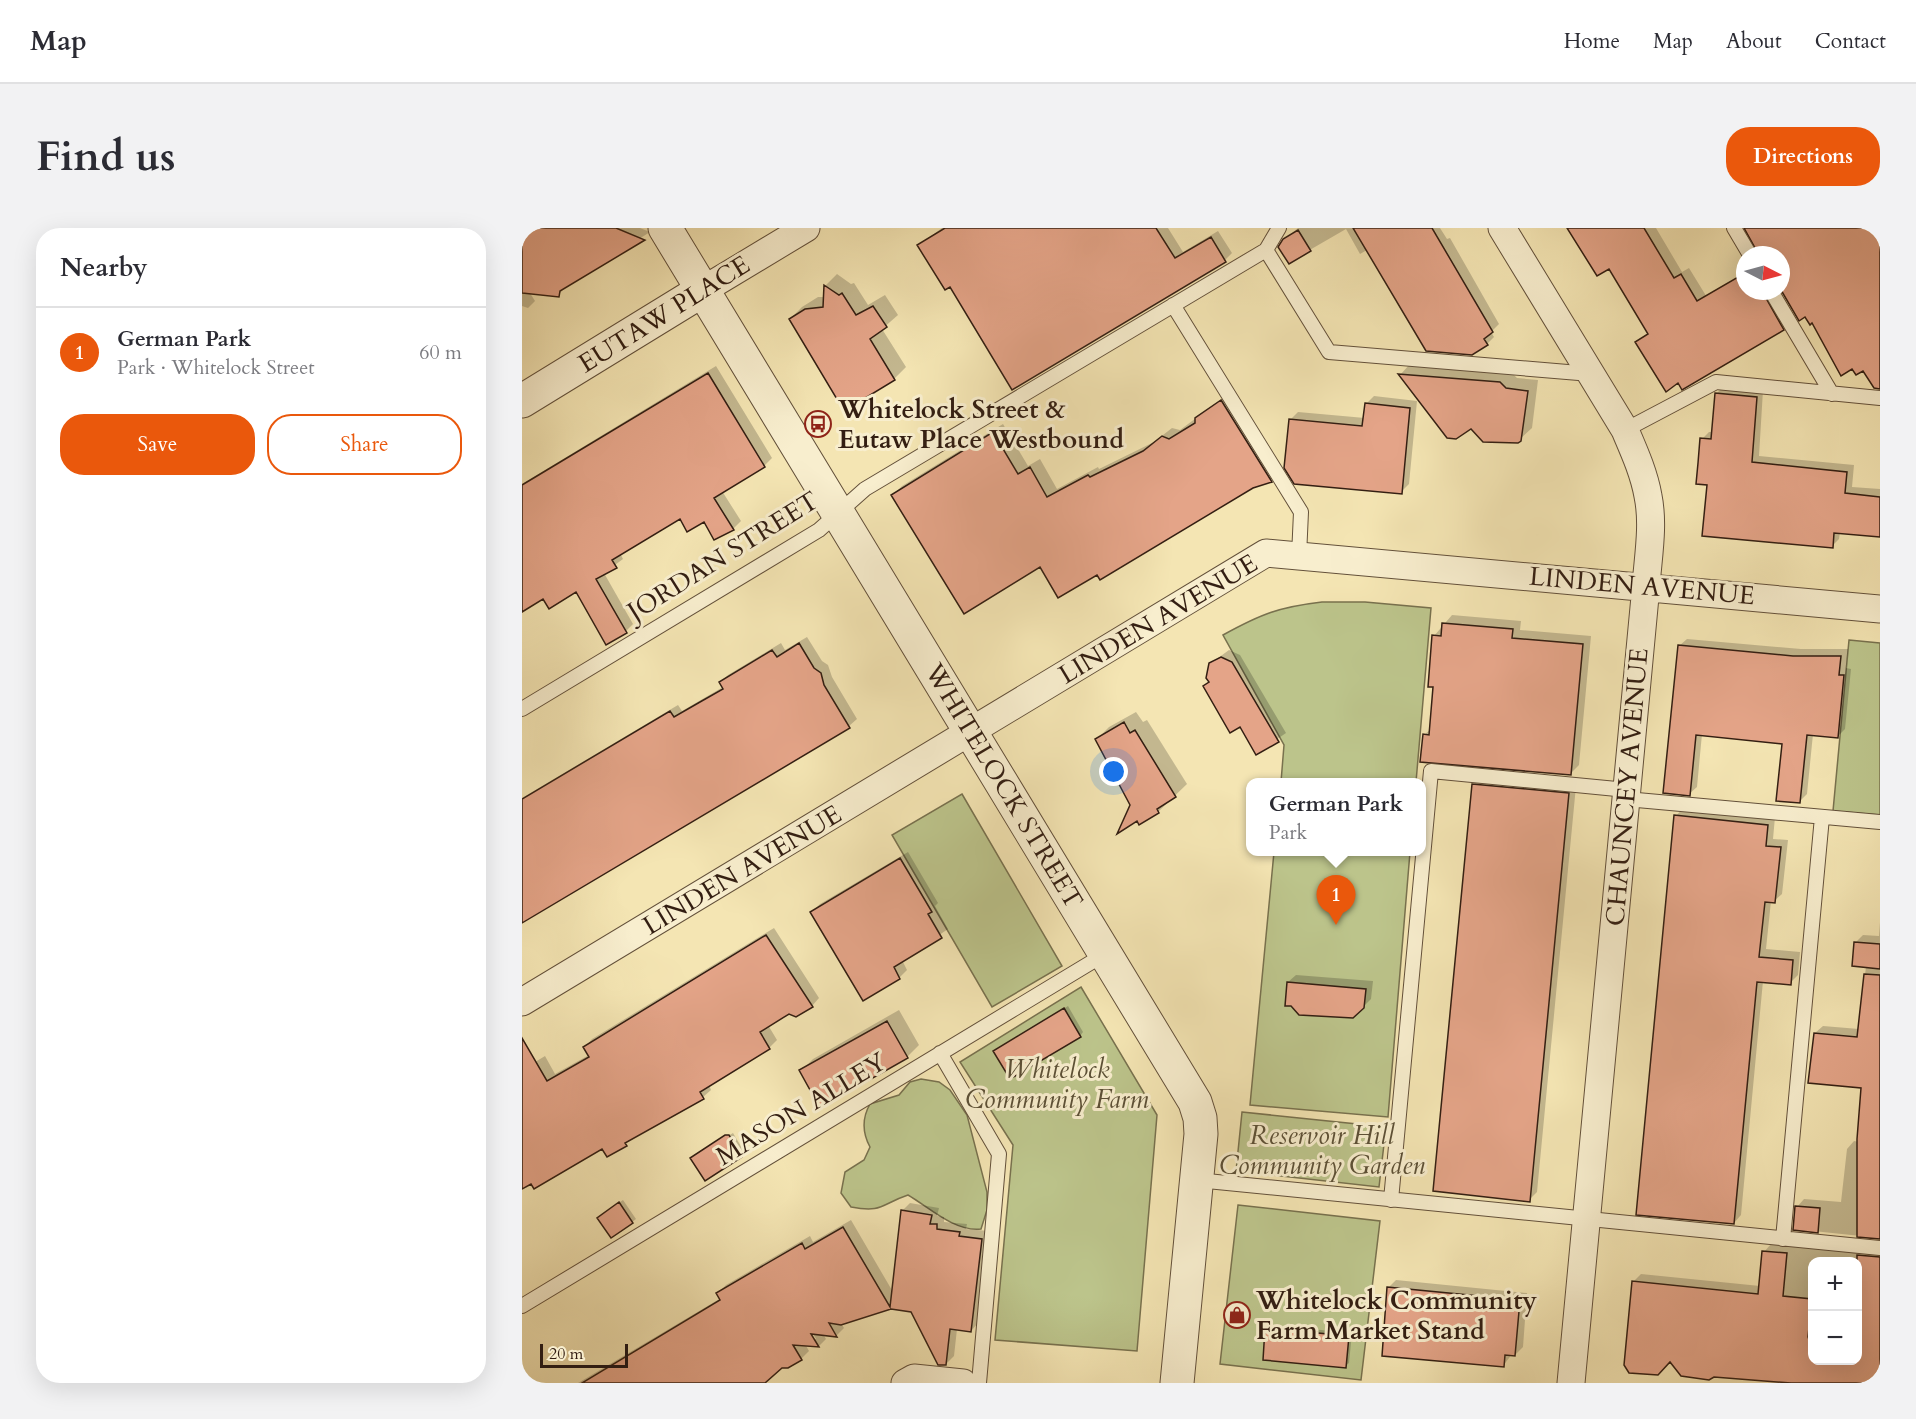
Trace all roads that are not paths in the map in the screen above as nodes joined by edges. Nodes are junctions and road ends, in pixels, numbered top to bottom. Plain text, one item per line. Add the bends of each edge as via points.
1 (665, 228) edge
2 (806, 228) edge
3 (1279, 228) edge
4 (1502, 228) edge
5 (1734, 228) edge
6 (1745, 246) edge
7 (1266, 250) junction
8 (703, 290) junction
9 (1776, 300) edge
10 (1173, 305) junction
11 (1591, 374) junction
12 (1832, 394) junction
13 (1880, 399) edge
14 (522, 401) edge
15 (1625, 430) junction
16 (839, 511) junction
17 (1299, 556) junction
18 (1646, 586) junction
19 (1880, 609) edge
20 (522, 709) edge
21 (972, 732) junction
22 (1627, 794) junction
23 (1822, 817) junction
24 (1880, 822) edge
25 (1426, 825) edge
26 (1423, 856) edge
27 (1105, 954) junction
28 (522, 1002) edge
29 (940, 1053) junction
30 (1197, 1180) junction
31 (1391, 1200) junction
32 (1587, 1219) junction
33 (1783, 1239) junction
34 (1880, 1248) edge
35 (522, 1306) edge
36 (905, 1383) edge
37 (963, 1383) edge
38 (979, 1383) edge
39 (1177, 1383) edge
40 (1571, 1383) edge

1 - 8 street, WHITELOCK STREET
2 - 8 street, EUTAW PLACE
3 - 7 lane, JORDAN STREET
4 - 11 street, CHAUNCEY AVENUE
5 - 6 lane
7 - 10 lane, JORDAN STREET
7 - 11 lane via 1329,352
8 - 14 street, EUTAW PLACE
8 - 16 street, WHITELOCK STREET
9 - 12 lane
10 - 16 lane, JORDAN STREET via 865,489
10 - 17 lane via 1301,512
11 - 15 street, CHAUNCEY AVENUE
12 - 13 lane
12 - 15 lane via 1716,382
15 - 18 street, CHAUNCEY AVENUE via 1648,498
16 - 20 lane, JORDAN STREET via 819,530
16 - 21 street, WHITELOCK STREET
17 - 18 street, LINDEN AVENUE
17 - 21 street, LINDEN AVENUE via 1266,553
18 - 19 street, LINDEN AVENUE
18 - 22 street, CHAUNCEY AVENUE
21 - 27 street, WHITELOCK STREET
21 - 28 street, LINDEN AVENUE
22 - 23 lane
22 - 25 lane via 1431,771
22 - 32 street, CHAUNCEY AVENUE
23 - 24 lane
23 - 33 lane
26 - 31 lane
27 - 29 lane, MASON ALLEY
27 - 30 street, WHITELOCK STREET via 1195,1102 1201,1126
29 - 35 lane, MASON ALLEY
29 - 38 lane via 999,1154
30 - 31 lane
30 - 39 street, WHITELOCK STREET
31 - 32 lane
32 - 33 lane
32 - 40 street, CHAUNCEY AVENUE
33 - 34 lane
36 - 37 street via 914,1378

